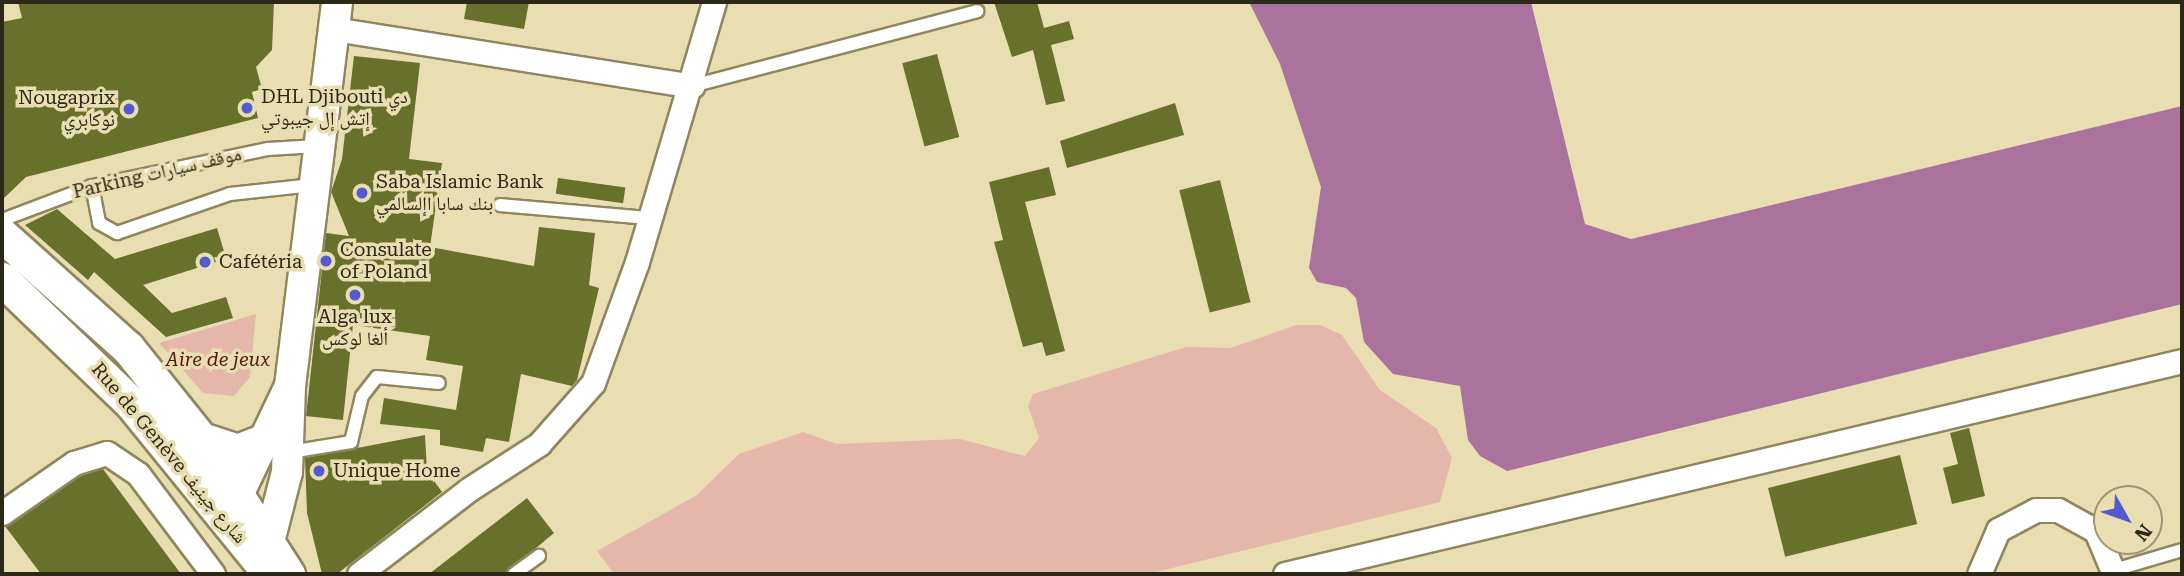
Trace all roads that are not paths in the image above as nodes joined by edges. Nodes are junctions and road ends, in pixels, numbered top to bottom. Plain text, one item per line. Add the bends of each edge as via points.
1 (714, 2) edge
2 (977, 11) dead end
3 (336, 16) edge
4 (692, 86) junction
5 (317, 146) junction
6 (313, 185) junction
7 (92, 186) junction
8 (500, 205) dead end
9 (650, 218) junction
10 (2, 220) edge
11 (2, 235) edge
12 (2, 279) edge
13 (2182, 361) edge
14 (439, 383) dead end
15 (201, 439) junction
16 (278, 446) junction
17 (239, 493) junction
18 (2, 513) edge
19 (233, 529) junction
20 (270, 538) junction
21 (2182, 550) edge
22 (539, 556) dead end
23 (2114, 572) edge
24 (212, 574) edge
25 (270, 574) edge
26 (288, 574) edge
27 (359, 574) edge
28 (514, 574) edge
29 (1285, 574) edge
30 (1979, 574) edge

1 - 4 street
2 - 4 lane
3 - 4 street
3 - 5 street
4 - 9 street
5 - 6 street
5 - 7 lane, Parking موقف سيارات via 268,149
6 - 7 lane via 230,194 117,233 99,223
6 - 16 street via 290,386
7 - 10 lane, Parking موقف سيارات
8 - 9 lane
9 - 27 street via 593,383 539,444 468,490
11 - 15 main road, Rue de Genève شارع جينيف via 128,348
12 - 19 main road, Rue de Genève شارع جينيف via 131,403
13 - 29 street
14 - 16 lane via 377,377 362,396 351,442
15 - 16 main road via 237,451
15 - 17 main road, Rue de Genève شارع جينيف
16 - 17 street
16 - 20 street
17 - 19 street
17 - 20 main road, Rue de Genève شارع جينيف
18 - 24 street via 74,463 107,453 138,474
19 - 20 street
19 - 25 main road, Rue de Genève شارع جينيف
20 - 26 main road, Rue de Genève شارع جينيف
21 - 23 lane
22 - 28 lane
23 - 30 street via 2108,549 2088,524 2058,510 2036,510 1998,530

